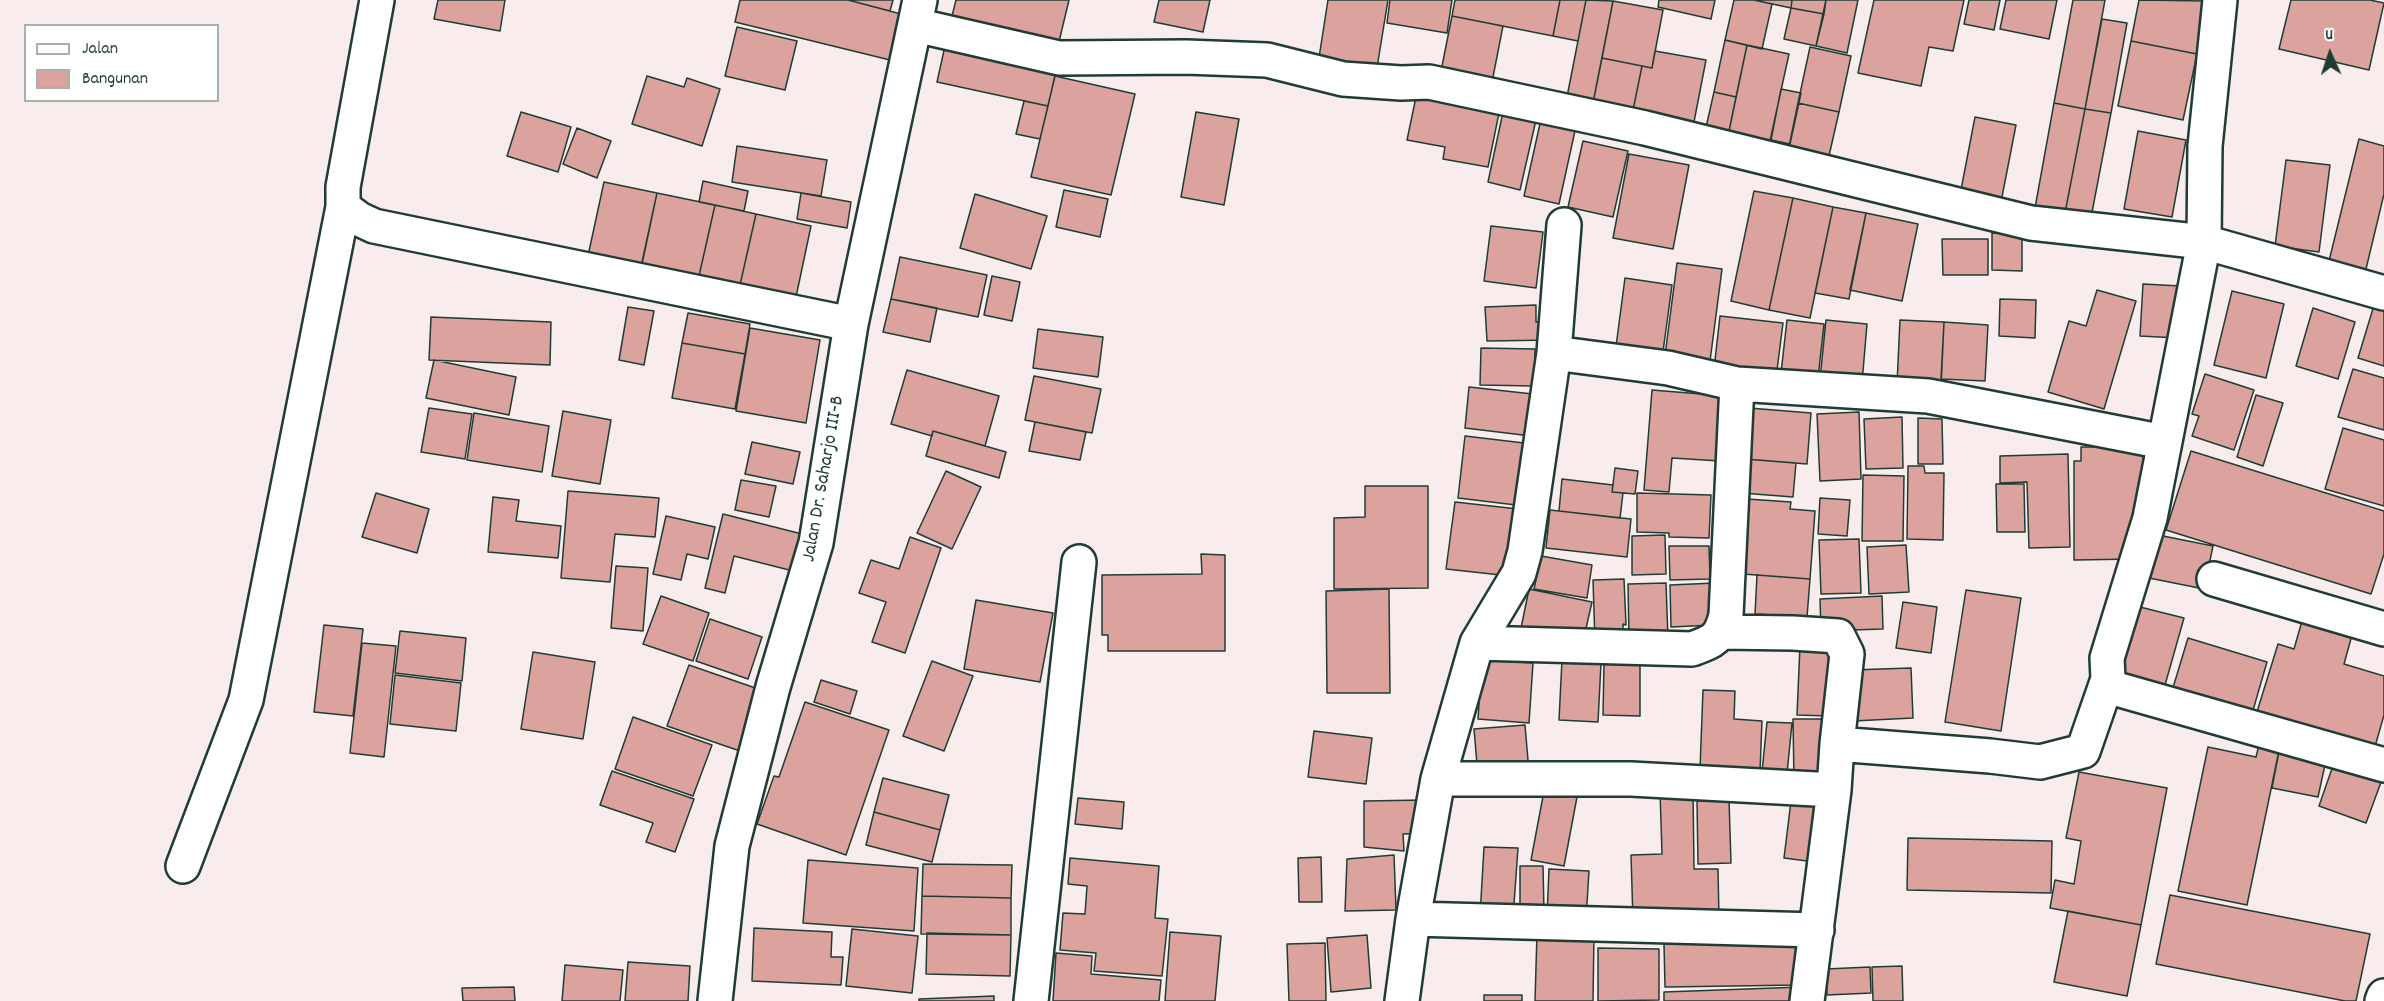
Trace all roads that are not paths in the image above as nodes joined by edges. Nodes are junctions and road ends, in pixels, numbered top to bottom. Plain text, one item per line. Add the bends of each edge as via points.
1 (377, 0) edge
2 (2220, 0) edge
3 (918, 13) edge
4 (343, 207) junction
5 (1564, 225) dead end
6 (2204, 242) junction
7 (2384, 293) edge
8 (851, 324) junction
9 (1554, 353) junction
10 (1737, 384) junction
11 (2164, 442) junction
12 (1079, 562) dead end
13 (2214, 579) dead end
14 (2384, 629) edge
15 (1722, 632) junction
16 (1477, 643) junction
17 (2108, 679) junction
18 (1837, 744) junction
19 (2384, 765) edge
20 (1438, 779) junction
21 (1834, 790) junction
22 (183, 866) dead end
23 (1413, 919) junction
24 (1817, 930) junction
25 (2384, 996) edge
26 (715, 1001) edge
27 (1031, 1001) edge
28 (1402, 1001) edge
29 (1807, 1001) edge
30 (2382, 1001) edge

1 - 4 main road via 343,188
2 - 6 main road via 2205,146
3 - 6 main road via 1059,58 1267,60 1343,79 1429,82 1645,128 2031,222
3 - 8 main road, Jalan Dr. Saharjo III-B
4 - 8 main road via 374,226
4 - 22 main road via 246,700
5 - 9 main road
6 - 7 main road
6 - 11 main road
8 - 26 main road, Jalan Dr. Saharjo III-B via 816,543 732,846
9 - 10 main road via 1668,368
9 - 16 main road via 1525,551 1519,573
10 - 11 main road via 1928,396
10 - 15 main road
11 - 17 main road via 2150,518 2107,658
12 - 27 main road
13 - 14 main road
15 - 16 main road via 1711,642 1692,649
15 - 18 main road via 1839,636 1847,654
16 - 20 main road
17 - 18 main road via 2083,751 2040,762
17 - 19 main road via 2113,688
18 - 21 main road
20 - 21 main road via 1631,779
20 - 23 main road
21 - 24 main road
23 - 24 main road
23 - 28 main road
24 - 29 main road
25 - 30 main road

